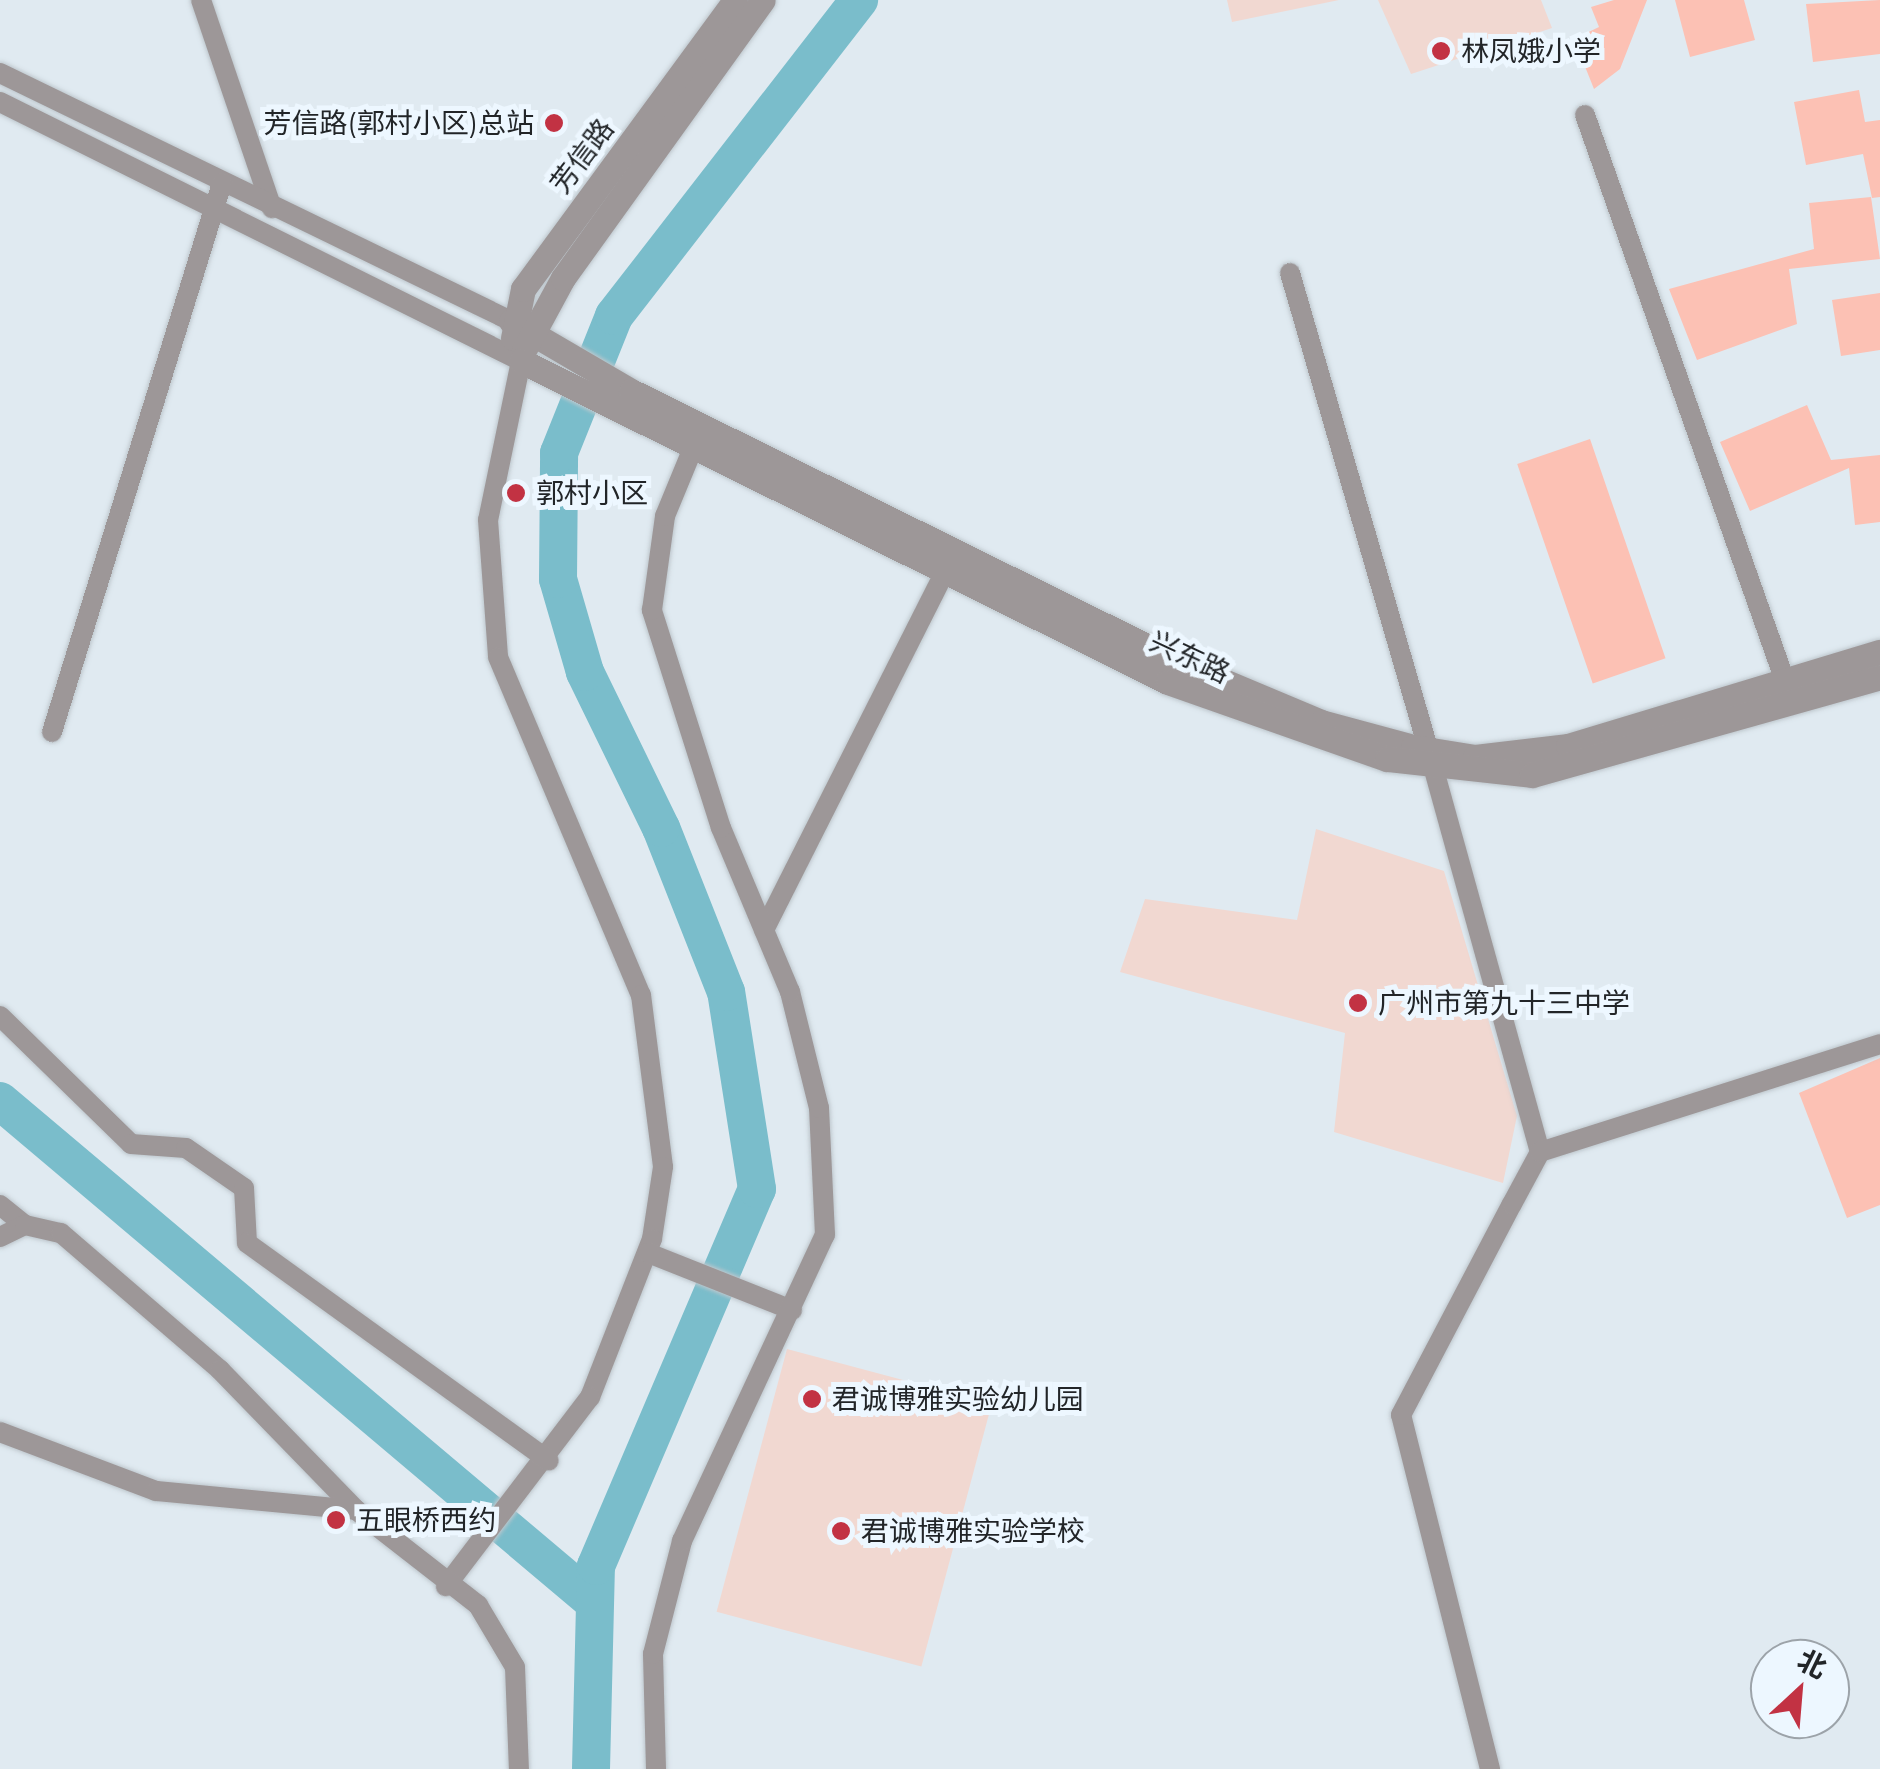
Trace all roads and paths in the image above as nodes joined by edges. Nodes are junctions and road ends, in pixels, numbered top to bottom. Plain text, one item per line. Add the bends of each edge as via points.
1 (201, 0) edge
2 (735, 0) edge
3 (764, 0) edge
4 (0, 73) edge
5 (0, 102) edge
6 (1585, 115) dead end
7 (222, 184) junction
8 (210, 208) junction
9 (272, 208) junction
10 (1290, 273) dead end
11 (520, 340) junction
12 (627, 402) junction
13 (693, 448) junction
14 (950, 563) junction
15 (1880, 652) edge
16 (1880, 677) edge
17 (1785, 682) junction
18 (52, 732) dead end
19 (1432, 760) junction
20 (764, 930) junction
21 (0, 1016) edge
22 (1880, 1044) edge
23 (1540, 1152) junction
24 (0, 1205) edge
25 (25, 1225) junction
26 (0, 1238) edge
27 (648, 1253) junction
28 (792, 1310) junction
29 (0, 1432) edge
30 (549, 1461) junction
31 (356, 1510) junction
32 (446, 1586) junction
33 (519, 1769) edge
34 (656, 1769) edge
35 (1490, 1769) edge

1 - 9 street
2 - 11 street, 芳信路 via 542,261
3 - 11 street, 芳信路
4 - 7 street
5 - 8 street
6 - 17 street
7 - 8 street
7 - 9 street
8 - 11 street
8 - 18 street
9 - 11 street
10 - 19 street
11 - 12 street, 兴东路
11 - 27 street via 488,520 486,582 508,694 649,1026 663,1123
12 - 13 street, 兴东路
12 - 14 street, 兴东路
13 - 14 street, 兴东路
13 - 20 street via 665,516 652,610
14 - 19 street, 兴东路 via 1241,690
14 - 20 street
15 - 17 street, 兴东路
16 - 19 street, 兴东路 via 1573,768 1506,777
17 - 19 street, 兴东路 via 1520,756
19 - 23 street
20 - 28 street via 819,1108 825,1235
21 - 30 street via 131,1144 186,1148 244,1188 247,1244
22 - 23 street
23 - 35 street via 1400,1415
24 - 25 street
25 - 26 street
25 - 31 street via 61,1233 220,1370
27 - 28 street
27 - 30 street via 602,1372
28 - 34 street via 682,1540 654,1654
29 - 31 street via 156,1492
30 - 32 street
31 - 32 street
32 - 33 street via 478,1604 511,1652

